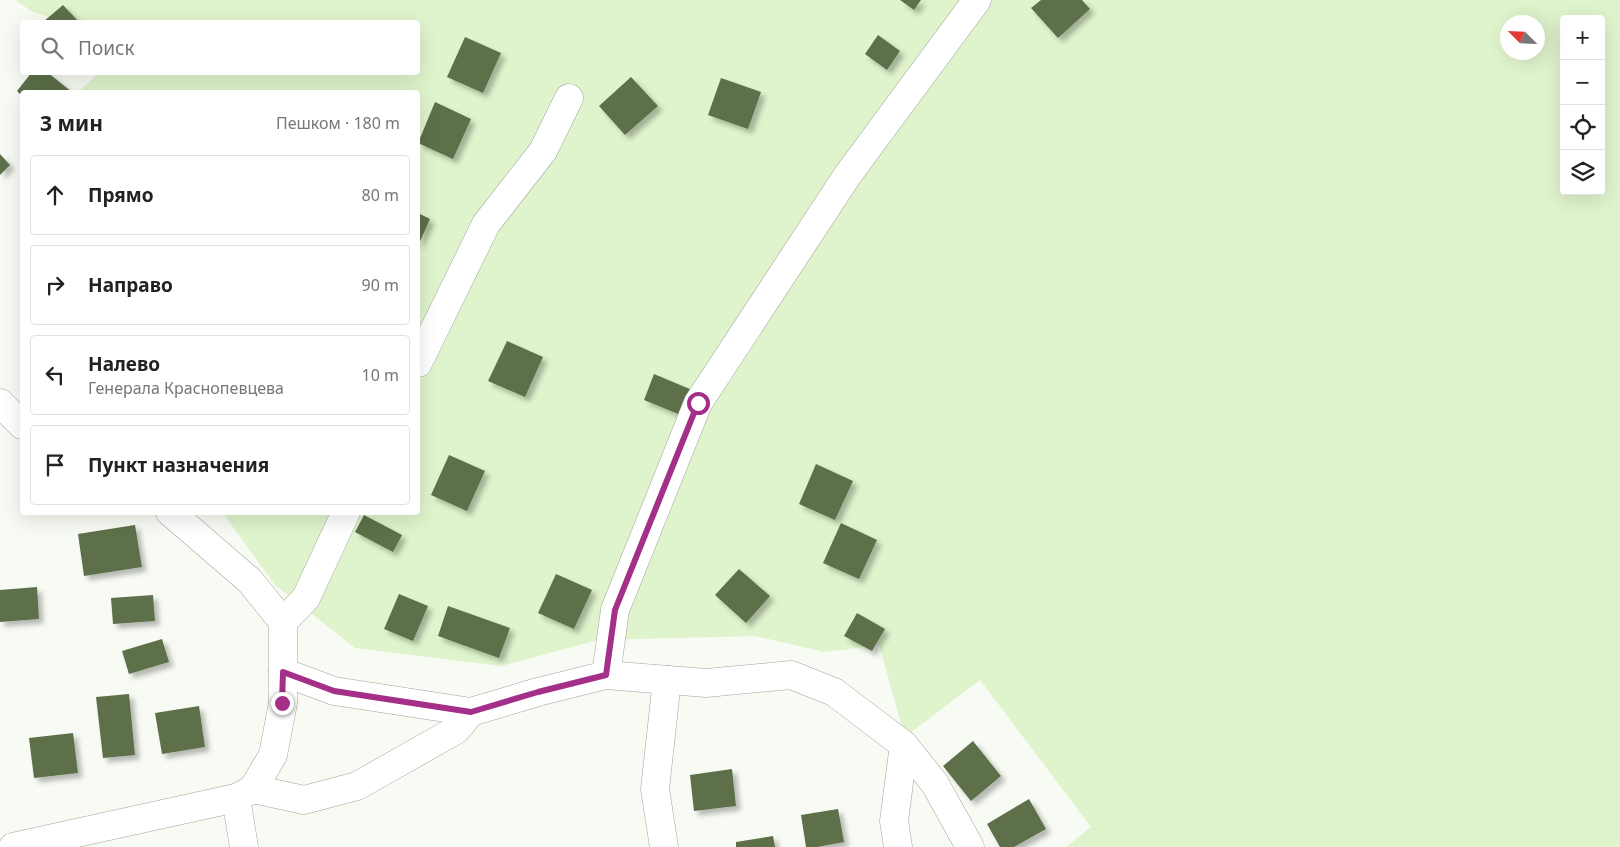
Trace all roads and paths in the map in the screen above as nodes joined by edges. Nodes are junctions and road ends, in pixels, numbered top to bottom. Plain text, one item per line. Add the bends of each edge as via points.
1 (977, 0) edge
2 (569, 98) dead end
3 (420, 360) edge
4 (0, 403) edge
5 (20, 423) edge
6 (20, 426) edge
7 (0, 435) edge
8 (173, 515) edge
9 (345, 515) edge
10 (283, 622) junction
11 (283, 672) junction
12 (606, 675) junction
13 (667, 680) junction
14 (471, 712) junction
15 (904, 745) junction
16 (244, 794) junction
17 (13, 847) edge
18 (244, 847) edge
19 (664, 847) edge
20 (898, 847) edge
21 (970, 847) edge

1 - 12 street via 847,176 698,403 615,610
2 - 3 street via 543,151 486,224
4 - 5 street
6 - 7 street
8 - 10 street via 250,581
9 - 10 street via 306,598
10 - 11 street
11 - 14 street via 334,691
11 - 16 street via 282,703 273,755
12 - 13 street
12 - 14 street
13 - 15 street via 706,682 791,675 834,692
13 - 19 street via 654,789
14 - 16 street via 456,730 357,786 304,800
15 - 20 street via 894,821
15 - 21 street via 935,784
16 - 17 street
16 - 18 street

